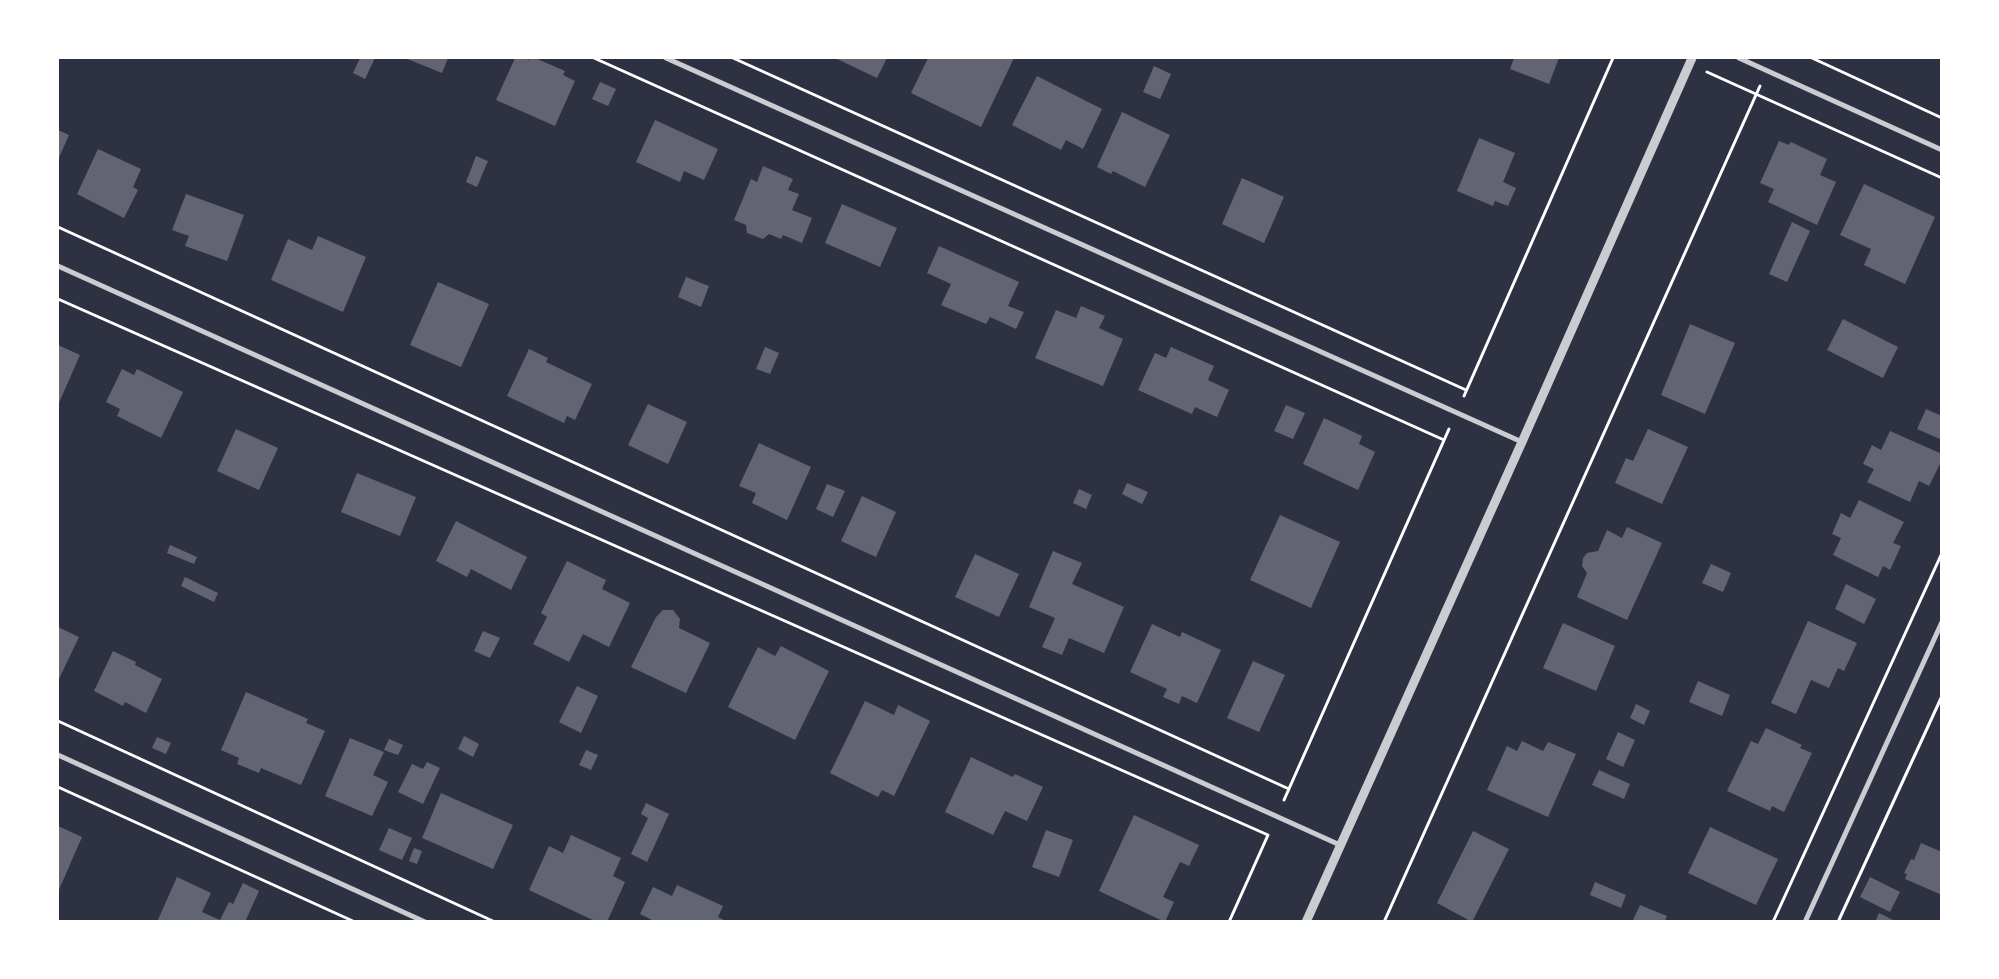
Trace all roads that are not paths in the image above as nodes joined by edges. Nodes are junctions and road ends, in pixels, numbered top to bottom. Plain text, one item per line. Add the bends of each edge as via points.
1 (666, 58) edge
2 (1739, 58) edge
3 (1690, 61) edge
4 (1942, 150) edge
5 (58, 266) edge
6 (1522, 442) junction
7 (1942, 622) edge
8 (58, 756) edge
9 (1340, 845) junction
10 (425, 922) edge
11 (1306, 922) edge
12 (1805, 922) edge

1 - 6 street
2 - 4 street
3 - 6 street
5 - 9 street
6 - 9 street
7 - 12 street
8 - 10 street
9 - 11 street

